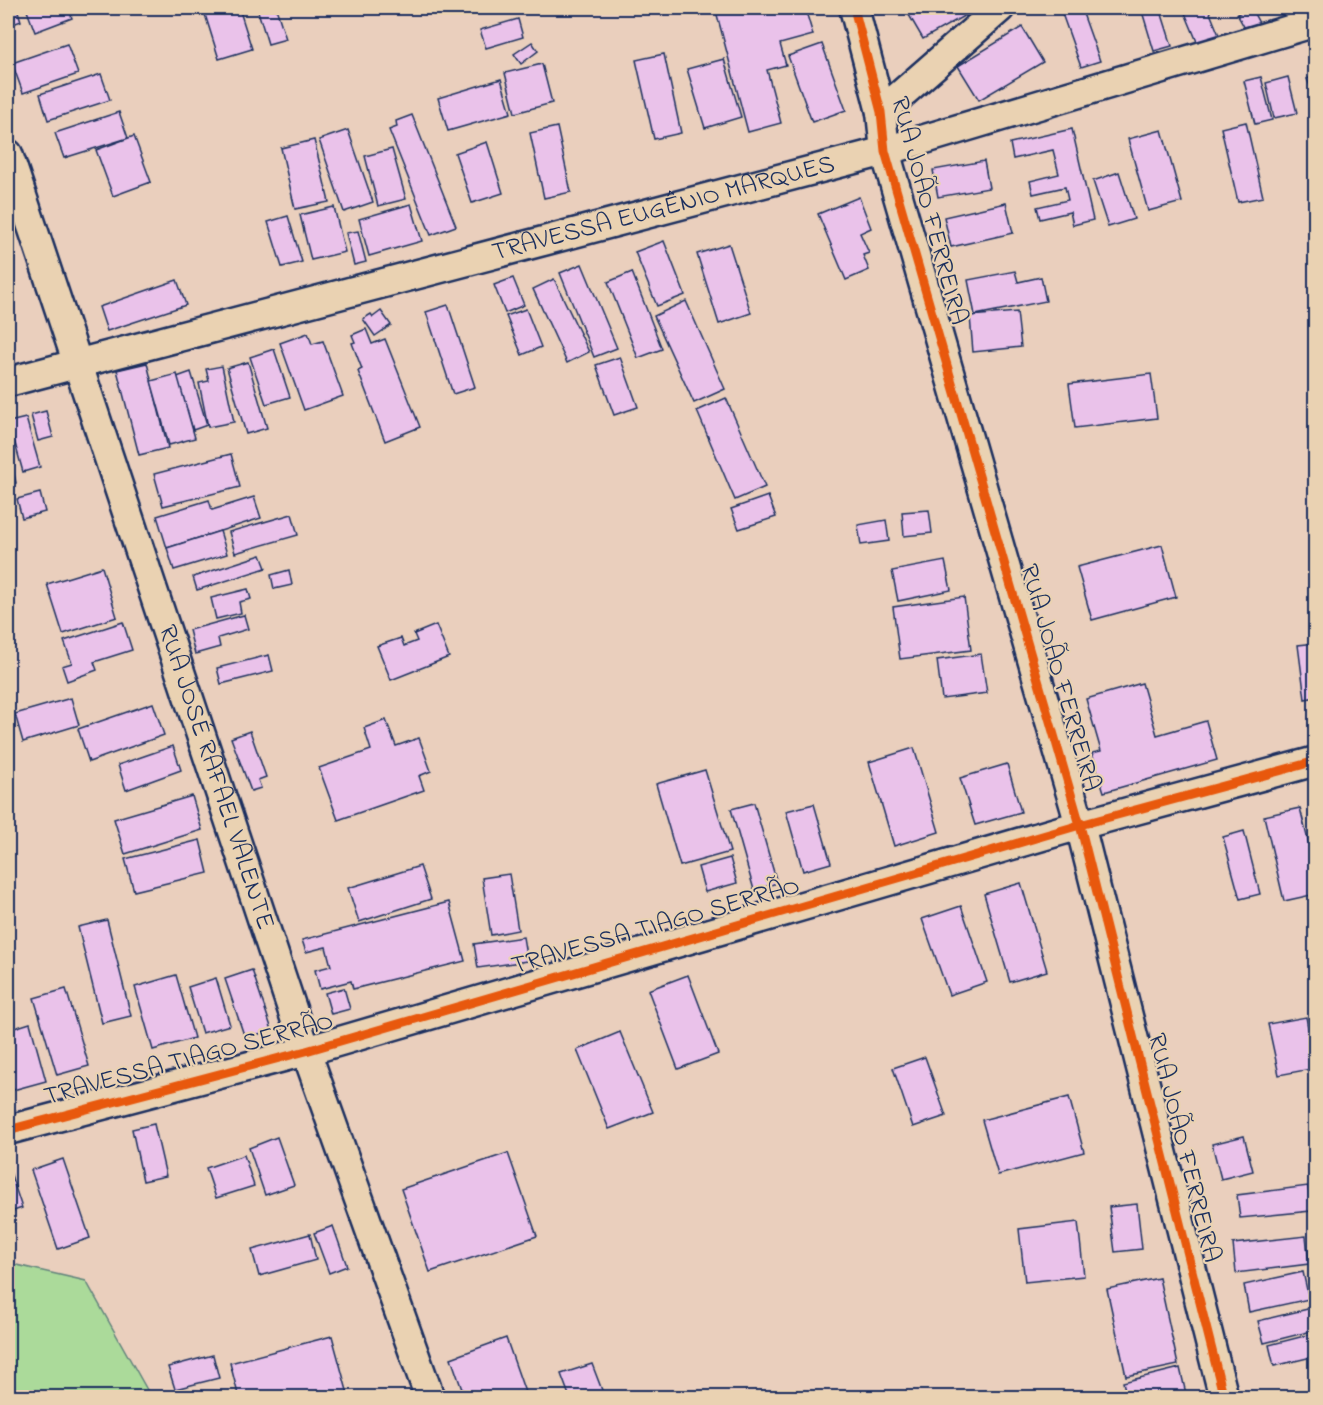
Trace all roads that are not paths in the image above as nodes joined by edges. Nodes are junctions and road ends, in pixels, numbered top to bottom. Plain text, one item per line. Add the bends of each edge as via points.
1 (854, 8) edge
2 (1000, 8) edge
3 (1316, 22) edge
4 (881, 112) junction
5 (885, 151) junction
6 (8, 154) edge
7 (77, 364) junction
8 (8, 382) edge
9 (1316, 761) edge
10 (1080, 825) junction
11 (306, 1051) junction
12 (8, 1130) edge
13 (430, 1398) edge
14 (1224, 1398) edge

1 - 4 street, RUA JOÃO FERREIRA
2 - 4 street
3 - 5 street, TRAVESSA EUGÊNIO MARQUES
4 - 5 street, RUA JOÃO FERREIRA
5 - 7 street, TRAVESSA EUGÊNIO MARQUES
5 - 10 street, RUA JOÃO FERREIRA
6 - 7 street, RUA JOSÉ RAFAEL VALENTE
7 - 8 street, TRAVESSA EUGÊNIO MARQUES
7 - 11 street, RUA JOSÉ RAFAEL VALENTE
9 - 10 street, TRAVESSA TIAGO SERRÃO
10 - 11 street, TRAVESSA TIAGO SERRÃO
10 - 14 street, RUA JOÃO FERREIRA
11 - 12 street, TRAVESSA TIAGO SERRÃO
11 - 13 street, RUA JOSÉ RAFAEL VALENTE

